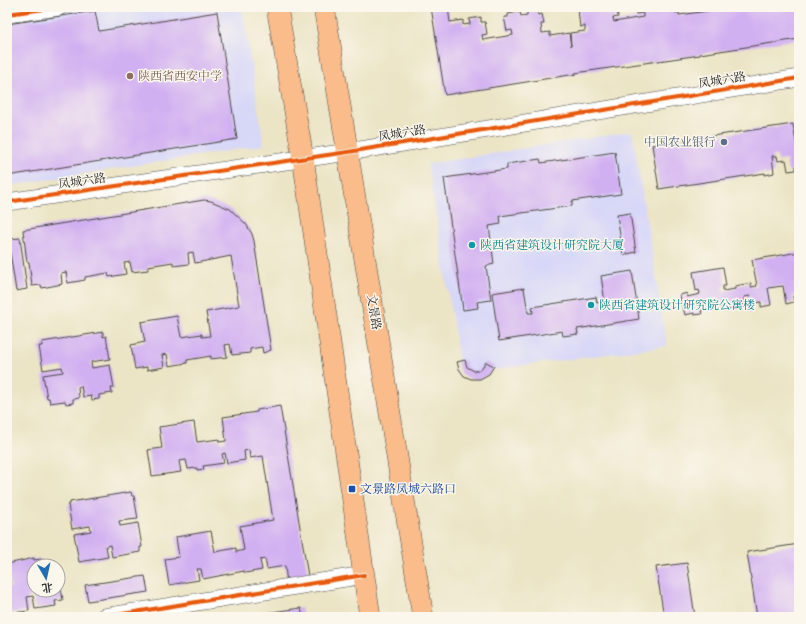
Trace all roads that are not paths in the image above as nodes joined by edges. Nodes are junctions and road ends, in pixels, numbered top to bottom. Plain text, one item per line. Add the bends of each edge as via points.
1 (60, 7) edge
2 (277, 7) edge
3 (324, 7) edge
4 (7, 14) edge
5 (799, 78) edge
6 (348, 152) junction
7 (303, 158) junction
8 (7, 202) edge
9 (364, 575) junction
10 (104, 617) edge
11 (370, 617) edge
12 (423, 617) edge

1 - 4 street
2 - 7 main road
3 - 6 main road, 文景路
5 - 6 street, 凤城六路
6 - 7 street, 凤城六路
6 - 12 main road, 文景路
7 - 8 street, 凤城六路
7 - 9 main road
9 - 10 street
9 - 11 main road

